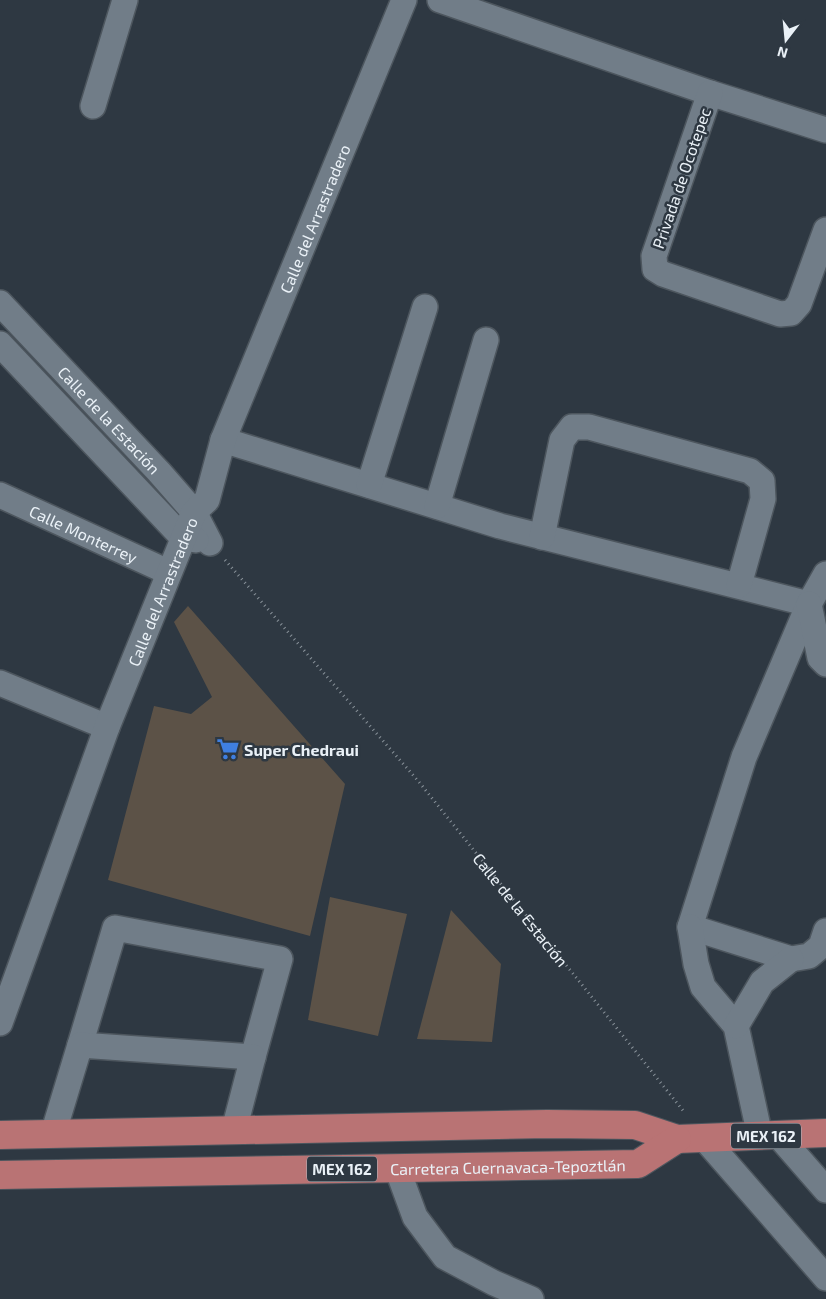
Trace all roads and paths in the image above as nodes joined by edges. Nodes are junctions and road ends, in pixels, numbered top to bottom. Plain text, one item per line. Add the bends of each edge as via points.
1 (125, 0) edge
2 (404, 0) edge
3 (440, 0) edge
4 (710, 93) junction
5 (93, 106) dead end
6 (826, 130) edge
7 (826, 230) edge
8 (0, 303) edge
9 (426, 307) dead end
10 (486, 340) dead end
11 (0, 344) edge
12 (223, 440) junction
13 (369, 485) junction
14 (0, 495) edge
15 (437, 506) junction
16 (194, 512) junction
17 (542, 537) junction
18 (183, 538) junction
19 (210, 543) junction
20 (168, 572) junction
21 (826, 574) edge
22 (739, 585) junction
23 (809, 604) junction
24 (826, 664) edge
25 (0, 683) edge
26 (107, 727) junction
27 (690, 927) junction
28 (826, 931) edge
29 (791, 959) junction
30 (0, 1023) edge
31 (736, 1026) junction
32 (80, 1045) junction
33 (253, 1057) junction
34 (234, 1130) junction
35 (826, 1133) edge
36 (53, 1134) junction
37 (0, 1135) edge
38 (769, 1135) junction
39 (677, 1139) junction
40 (705, 1139) junction
41 (397, 1168) junction
42 (0, 1175) edge
43 (826, 1190) edge
44 (826, 1278) edge
45 (531, 1299) edge

1 - 5 street
2 - 12 street, Calle del Arrastradero
3 - 4 street, Privada de Ocotepec
4 - 6 street, Privada de Ocotepec
4 - 7 street, Privada de Ocotepec via 654,256 655,269 780,314 792,313
8 - 16 street, Calle de la Estación
9 - 13 street
10 - 15 street
11 - 18 street, Calle de la Estación
12 - 13 street
12 - 16 street, Calle del Arrastradero via 207,500
13 - 15 street
14 - 20 street, Calle Monterrey
15 - 17 street
16 - 18 street, Calle del Arrastradero
16 - 19 street, Calle de la Estación
17 - 22 street
17 - 22 street via 562,440 572,427 589,427 750,471 762,481 763,499
18 - 19 street
18 - 20 street, Calle del Arrastradero
19 - 40 path, Calle de la Estación via 419,782
20 - 26 street, Calle del Arrastradero
21 - 23 street
22 - 23 street
23 - 24 street via 820,658
23 - 27 street via 744,757
25 - 26 street
26 - 30 street, Calle del Arrastradero
27 - 29 street
27 - 31 street via 696,964 704,986
28 - 29 street via 821,946 809,956
29 - 31 street via 762,982
31 - 38 street
32 - 33 street
32 - 33 street via 115,928 280,959
32 - 36 street
33 - 34 street
34 - 36 main road, MEX 162
34 - 39 main road, MEX 162 via 635,1125
35 - 38 main road, MEX 162
36 - 37 main road, MEX 162
38 - 40 main road, MEX 162
38 - 43 street
39 - 40 main road, MEX 162
39 - 41 main road, Carretera Cuernavaca-Tepoztlán / MEX 162 via 638,1164
40 - 44 street
41 - 42 main road, Carretera Cuernavaca-Tepoztlán / MEX 162
41 - 45 street via 415,1217 445,1257

